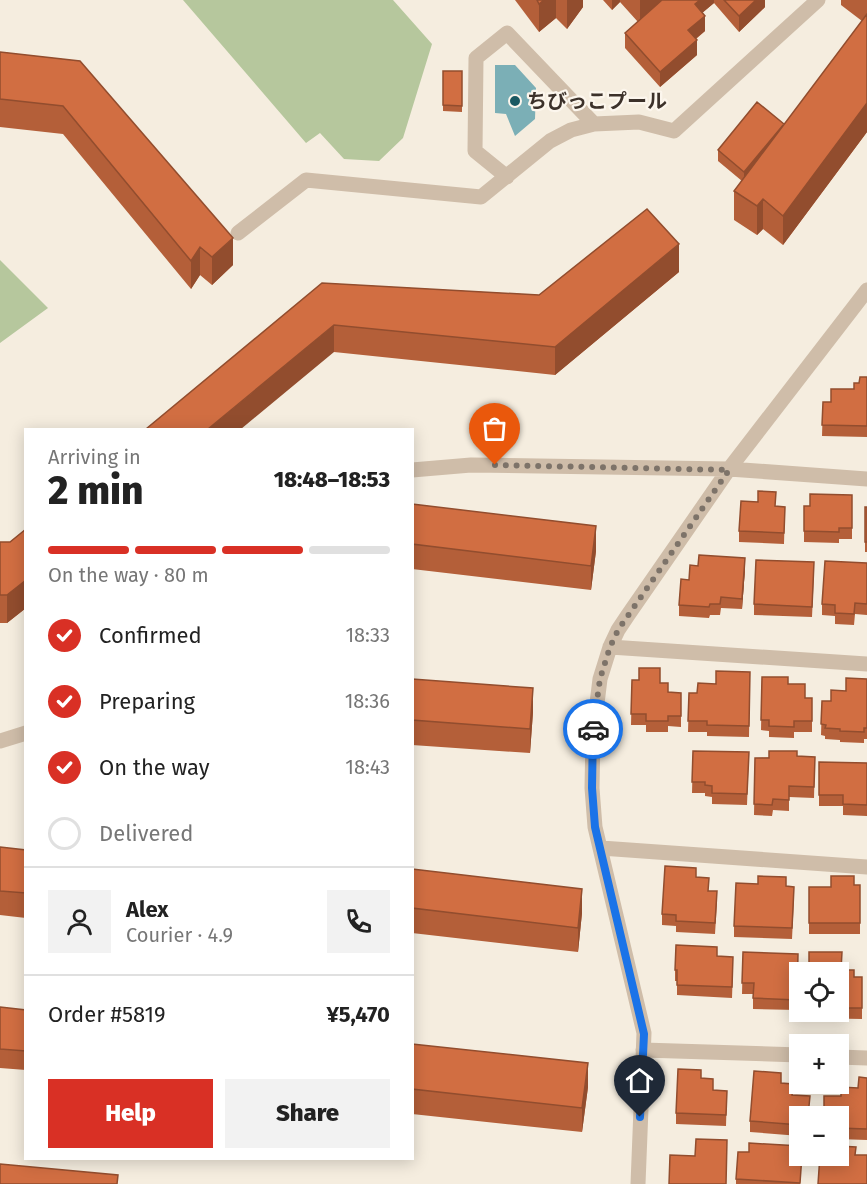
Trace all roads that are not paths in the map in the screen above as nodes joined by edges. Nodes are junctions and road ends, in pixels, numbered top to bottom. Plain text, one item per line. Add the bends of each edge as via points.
1 (818, 0) edge
2 (594, 124) junction
3 (507, 177) junction
4 (238, 233) dead end
5 (867, 290) edge
6 (414, 470) edge
7 (729, 470) junction
8 (867, 479) edge
9 (610, 647) junction
10 (867, 664) edge
11 (24, 734) edge
12 (0, 741) edge
13 (601, 848) junction
14 (867, 867) edge
15 (643, 1050) junction
16 (789, 1055) edge
17 (849, 1057) edge
18 (867, 1058) edge
19 (638, 1184) edge

1 - 2 street via 674,131 639,122
2 - 3 street via 571,129 550,141
2 - 3 street via 507,33 476,58 474,151
3 - 4 street via 481,197 306,180
5 - 7 street
6 - 7 street via 471,465
7 - 8 street
7 - 9 street via 627,615
9 - 10 street
9 - 13 street via 600,679 593,736 592,788
11 - 12 street
13 - 14 street
13 - 15 street via 644,1034
15 - 16 street
15 - 19 street
17 - 18 street

